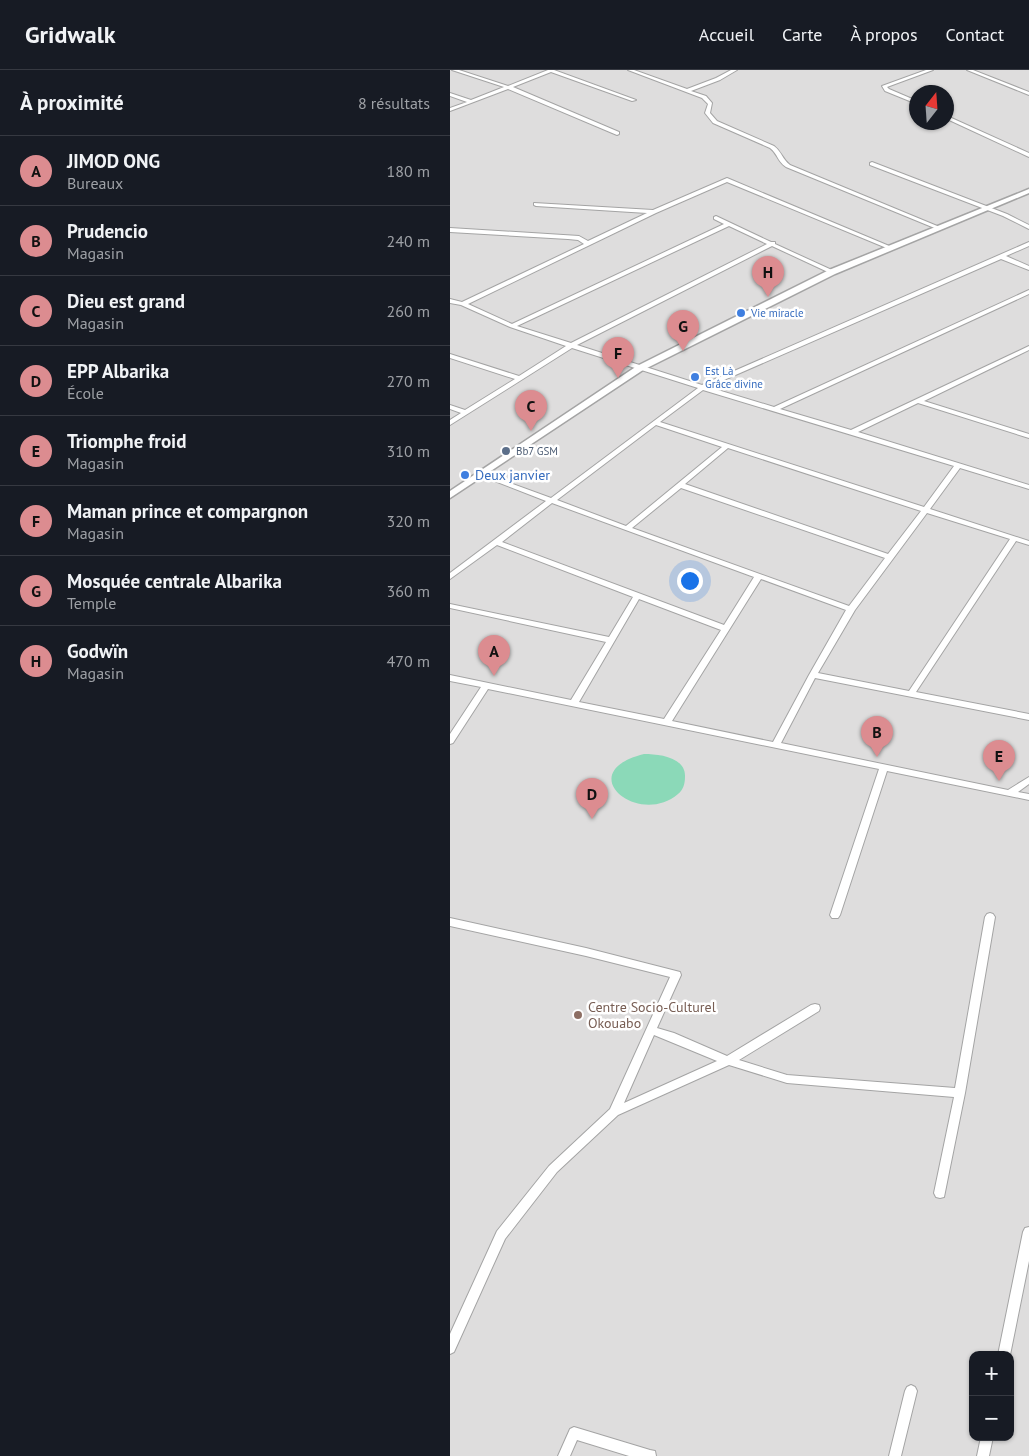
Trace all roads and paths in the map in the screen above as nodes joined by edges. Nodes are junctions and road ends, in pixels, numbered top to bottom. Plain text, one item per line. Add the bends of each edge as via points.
1 (454, 70) edge
2 (551, 70) edge
3 (630, 70) edge
4 (735, 70) edge
5 (931, 70) edge
6 (969, 70) edge
7 (511, 88) junction
8 (689, 90) junction
9 (450, 94) edge
10 (1029, 94) edge
11 (634, 100) dead end
12 (909, 100) edge
13 (472, 102) junction
14 (450, 110) edge
15 (954, 121) edge
16 (617, 133) dead end
17 (1028, 153) edge
18 (872, 164) dead end
19 (1029, 191) edge
20 (536, 204) dead end
21 (986, 209) junction
22 (654, 212) junction
23 (716, 218) dead end
24 (729, 224) junction
25 (1029, 227) edge
26 (939, 228) junction
27 (450, 230) edge
28 (458, 231) junction
29 (450, 234) edge
30 (587, 243) junction
31 (772, 243) junction
32 (1029, 244) edge
33 (891, 248) junction
34 (1002, 257) junction
35 (1029, 268) edge
36 (832, 272) junction
37 (1029, 292) edge
38 (450, 301) edge
39 (464, 304) junction
40 (512, 326) junction
41 (572, 345) junction
42 (1029, 348) edge
43 (450, 356) edge
44 (640, 368) junction
45 (520, 378) junction
46 (704, 386) junction
47 (918, 401) junction
48 (450, 407) edge
49 (776, 408) junction
50 (466, 413) junction
51 (450, 423) edge
52 (656, 423) junction
53 (853, 432) junction
54 (1029, 436) edge
55 (727, 446) junction
56 (959, 465) junction
57 (481, 474) junction
58 (680, 485) junction
59 (1029, 487) edge
60 (450, 495) edge
61 (553, 501) junction
62 (925, 510) junction
63 (627, 528) junction
64 (1014, 539) junction
65 (498, 543) junction
66 (1029, 543) edge
67 (888, 557) junction
68 (760, 576) junction
69 (450, 577) edge
70 (638, 595) junction
71 (450, 606) edge
72 (851, 609) junction
73 (726, 629) junction
74 (611, 640) junction
75 (813, 675) junction
76 (450, 678) edge
77 (486, 686) junction
78 (911, 694) junction
79 (573, 704) junction
80 (1029, 717) edge
81 (666, 723) junction
82 (450, 741) edge
83 (776, 745) junction
84 (884, 768) junction
85 (1029, 780) edge
86 (1009, 793) junction
87 (1029, 797) edge
88 (835, 915) dead end
89 (990, 917) dead end
90 (450, 922) edge
91 (815, 1008) dead end
92 (652, 1030) junction
93 (728, 1061) junction
94 (960, 1093) junction
95 (614, 1112) junction
96 (940, 1193) dead end
97 (1029, 1232) edge
98 (450, 1348) edge
99 (1005, 1351) edge
100 (911, 1391) dead end
101 (986, 1441) edge
102 (564, 1456) edge
103 (650, 1456) edge
104 (895, 1456) edge
105 (983, 1456) edge

1 - 7 street
2 - 7 street
2 - 11 street
3 - 8 street
4 - 8 street
5 - 12 street via 884,86
6 - 10 street
7 - 13 street
7 - 16 street
8 - 26 street via 708,100 707,113 715,122 772,146 788,166
9 - 13 street
13 - 14 street
15 - 17 street
18 - 21 street
19 - 21 street
20 - 22 street
21 - 25 street
21 - 26 street
22 - 30 street
22 - 33 street via 727,180
23 - 24 street
24 - 31 street
24 - 40 street
26 - 33 street
27 - 28 street
28 - 29 street
28 - 30 street via 579,238
30 - 39 street
31 - 36 street
31 - 41 street
32 - 34 street
33 - 36 street
34 - 35 street
34 - 46 street
36 - 44 street
37 - 49 street
38 - 39 street
39 - 40 street
40 - 41 street
41 - 44 street
41 - 45 street
42 - 47 street
43 - 45 street
44 - 46 street
44 - 57 street
45 - 50 street
46 - 49 street
46 - 52 street
47 - 53 street
47 - 54 street
48 - 50 street
49 - 53 street
50 - 51 street
52 - 55 street
52 - 61 street
53 - 56 street
55 - 58 street
55 - 62 street
56 - 59 street
56 - 62 street
57 - 60 street
57 - 61 street
58 - 63 street
58 - 67 street
61 - 63 street
61 - 65 street
62 - 64 street
62 - 67 street
63 - 68 street
64 - 66 street
64 - 78 street
65 - 69 street
65 - 70 street
67 - 72 street
68 - 72 street
68 - 73 street
70 - 73 street
70 - 74 street
71 - 74 street
72 - 75 street
73 - 81 street
74 - 79 street
75 - 78 street
75 - 83 street
76 - 77 street
77 - 79 street
77 - 82 street
78 - 80 street
79 - 81 street
81 - 83 street
83 - 84 street
84 - 86 street
84 - 88 street
85 - 86 street
86 - 87 street
89 - 94 street
90 - 92 street via 676,975
91 - 93 street
92 - 93 street
92 - 95 street
93 - 94 street via 787,1079
93 - 95 street
94 - 96 street
95 - 98 street via 553,1169 501,1236
97 - 99 street
100 - 104 street
101 - 105 street
102 - 103 street via 574,1433

